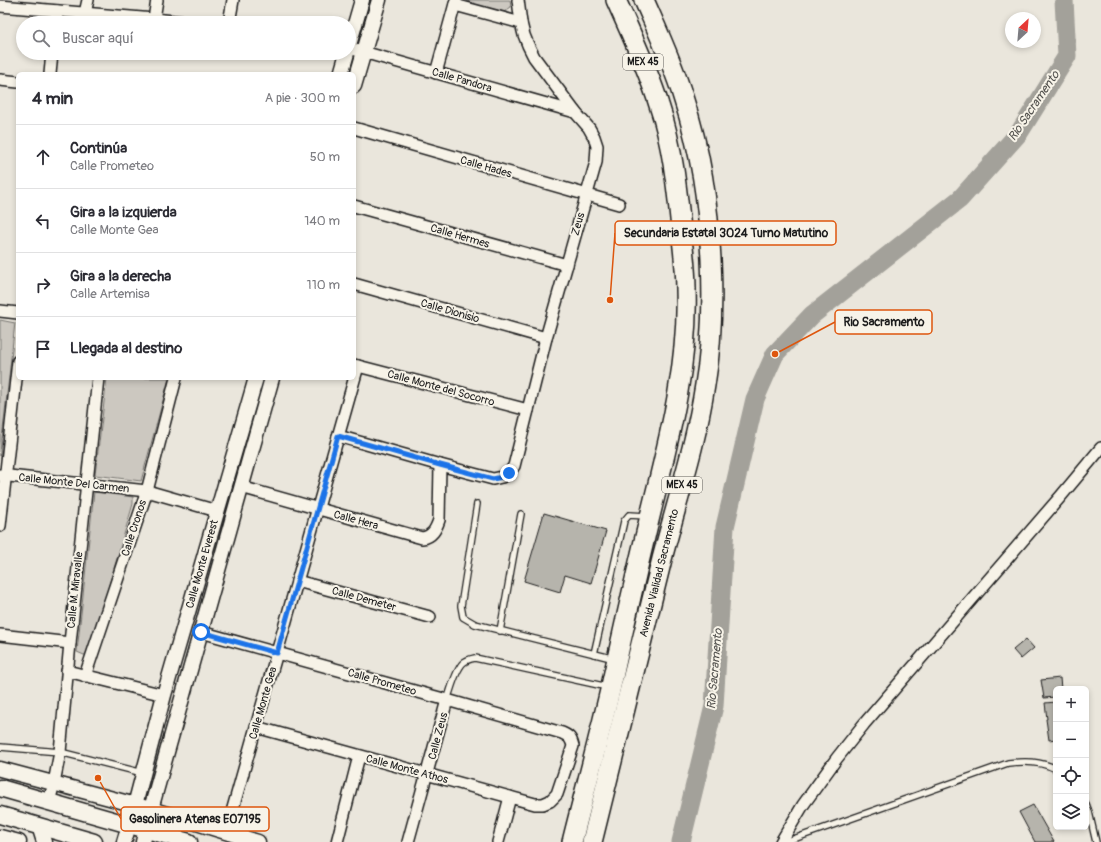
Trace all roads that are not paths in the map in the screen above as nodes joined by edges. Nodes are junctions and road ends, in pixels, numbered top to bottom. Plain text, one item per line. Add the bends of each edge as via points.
1 (88, 0) edge
2 (157, 0) edge
3 (233, 0) edge
4 (362, 0) edge
5 (378, 0) edge
6 (518, 0) edge
7 (616, 0) edge
8 (644, 0) edge
9 (456, 3) edge
10 (14, 4) edge
11 (0, 6) edge
12 (57, 11) junction
13 (85, 13) junction
14 (57, 16) edge
15 (120, 16) edge
16 (154, 16) edge
17 (230, 16) edge
18 (356, 21) edge
19 (521, 23) junction
20 (356, 49) edge
21 (364, 52) junction
22 (51, 60) edge
23 (345, 60) edge
24 (50, 72) edge
25 (342, 72) edge
26 (436, 73) junction
27 (356, 79) edge
28 (0, 80) edge
29 (16, 82) edge
30 (574, 112) junction
31 (356, 129) edge
32 (586, 196) junction
33 (619, 204) dead end
34 (356, 207) edge
35 (567, 266) junction
36 (356, 285) edge
37 (0, 311) edge
38 (16, 313) edge
39 (546, 338) junction
40 (356, 365) edge
41 (16, 376) edge
42 (98, 380) edge
43 (175, 380) edge
44 (255, 380) edge
45 (271, 380) edge
46 (352, 380) edge
47 (528, 410) junction
48 (338, 436) junction
49 (1101, 448) edge
50 (440, 465) junction
51 (3, 475) edge
52 (86, 484) junction
53 (241, 487) junction
54 (147, 491) junction
55 (476, 504) dead end
56 (317, 509) junction
57 (217, 511) junction
58 (521, 514) dead end
59 (650, 516) junction
60 (0, 526) edge
61 (297, 581) junction
62 (430, 617) dead end
63 (500, 631) junction
64 (201, 632) junction
65 (0, 635) edge
66 (70, 642) junction
67 (277, 653) junction
68 (594, 654) junction
69 (617, 659) junction
70 (67, 671) junction
71 (85, 676) junction
72 (611, 687) junction
73 (164, 694) junction
74 (447, 700) junction
75 (256, 728) junction
76 (0, 747) edge
77 (60, 752) junction
78 (358, 756) junction
79 (1053, 768) edge
80 (0, 769) edge
81 (143, 773) junction
82 (427, 775) junction
83 (54, 783) junction
84 (0, 788) edge
85 (93, 794) junction
86 (556, 794) joint
87 (510, 797) junction
88 (49, 802) junction
89 (135, 805) junction
90 (151, 810) junction
91 (1089, 812) edge
92 (87, 813) junction
93 (0, 814) edge
94 (128, 825) junction
95 (39, 826) junction
96 (226, 833) junction
97 (145, 836) edge
98 (76, 839) edge
99 (44, 842) edge
100 (94, 842) edge
101 (124, 842) edge
102 (189, 842) edge
103 (258, 842) edge
104 (338, 842) edge
105 (408, 842) edge
106 (498, 842) edge
107 (572, 842) edge
108 (592, 842) edge
109 (783, 842) edge
110 (1096, 842) edge

1 - 13 street
2 - 16 street
3 - 17 street
4 - 18 street
5 - 21 street
6 - 19 street, Zeus
7 - 59 highway, Avenida Vialidad Sacramento / MEX 45 via 651,82 665,126 675,178 686,290 686,328 680,380
8 - 108 highway, Avenida Vialidad Sacramento / MEX 45 via 675,74 699,153 709,231 712,289 710,340 705,387 691,449
9 - 19 street
9 - 26 street
10 - 11 street
10 - 12 street
12 - 13 street
12 - 14 street
13 - 15 street
19 - 30 street, Zeus via 534,57
20 - 21 street, Calle Pandora
21 - 26 street, Calle Pandora
21 - 27 street
22 - 24 street
23 - 25 street
26 - 30 street, Calle Pandora
28 - 29 street
30 - 32 street, Zeus via 589,128 597,146 596,162
31 - 32 street, Calle Hades
32 - 33 street, Calle Hades
32 - 35 street, Zeus
34 - 35 street, Calle Hermes
35 - 39 street, Zeus
36 - 39 street, Calle Dionisio
37 - 38 street
39 - 47 street, Zeus
40 - 47 street, Calle Monte del Socorro
41 - 51 street
42 - 52 street, Calle M. Miravalle
43 - 54 street, Calle Cronos
44 - 57 street, Calle Monte Everest
45 - 53 street, Calle Monte Everest
46 - 48 street, Calle Monte Gea
47 - 50 street, Zeus via 514,466 509,473 493,479
48 - 50 street
48 - 56 street, Calle Monte Gea
49 - 109 street via 836,758 803,805
50 - 56 street, Calle Hera via 439,520 434,532 426,538
51 - 52 street, Calle Monte Del Carmen
51 - 60 street
52 - 54 street, Calle Monte Del Carmen
52 - 66 street, Calle M. Miravalle
53 - 56 street, Calle Hera
53 - 64 street, Calle Monte Everest
54 - 57 street, Calle Monte Del Carmen
54 - 71 street, Calle Cronos
55 - 63 lane via 462,613 463,617 475,624
56 - 61 street, Calle Monte Gea
57 - 73 street, Calle Monte Everest
58 - 63 lane
59 - 68 lane via 629,515 624,521
59 - 69 highway, Avenida Vialidad Sacramento / MEX 45
61 - 62 street, Calle Demeter
61 - 67 street, Calle Monte Gea
63 - 68 lane
64 - 67 street, Calle Prometeo
64 - 90 street, Calle Monte Everest
65 - 66 street
66 - 70 street, Calle M. Miravalle
67 - 74 street, Calle Prometeo
67 - 75 street, Calle Monte Gea
68 - 69 lane
69 - 72 highway, Avenida Vialidad Sacramento / MEX 45
70 - 71 street
70 - 77 street, Calle M. Miravalle
71 - 73 street
72 - 74 lane via 475,658 469,659 458,669
72 - 107 highway, Avenida Vialidad Sacramento / MEX 45
73 - 81 street, Calle Monte Everest
74 - 82 street, Calle Zeus
74 - 86 street, Calle Prometeo via 562,733 571,738 573,746
75 - 78 street, Calle Monte Athos
75 - 96 street, Calle Monte Gea
76 - 77 lane
77 - 81 lane
77 - 83 street, Calle M. Miravalle
78 - 82 street, Calle Monte Athos
78 - 104 street
79 - 109 lane via 1034,762 1008,763
80 - 83 street
81 - 89 street, Calle Monte Everest
82 - 87 street, Calle Monte Athos
82 - 105 street, Calle Zeus
83 - 85 street
83 - 88 street, Calle M. Miravalle
84 - 88 main road
85 - 89 street
85 - 92 street
86 - 87 street, Calle Monte Athos via 543,804
87 - 106 street
88 - 92 main road
88 - 93 main road via 45,815 41,818
89 - 90 street
89 - 94 street, Calle Monte Everest
90 - 96 street
90 - 97 street, Calle Monte Everest
91 - 110 lane
92 - 94 main road
93 - 95 main road
94 - 97 main road
94 - 101 street, Calle Monte Everest
95 - 98 main road
95 - 99 street
96 - 103 street
97 - 102 main road
98 - 100 main road

